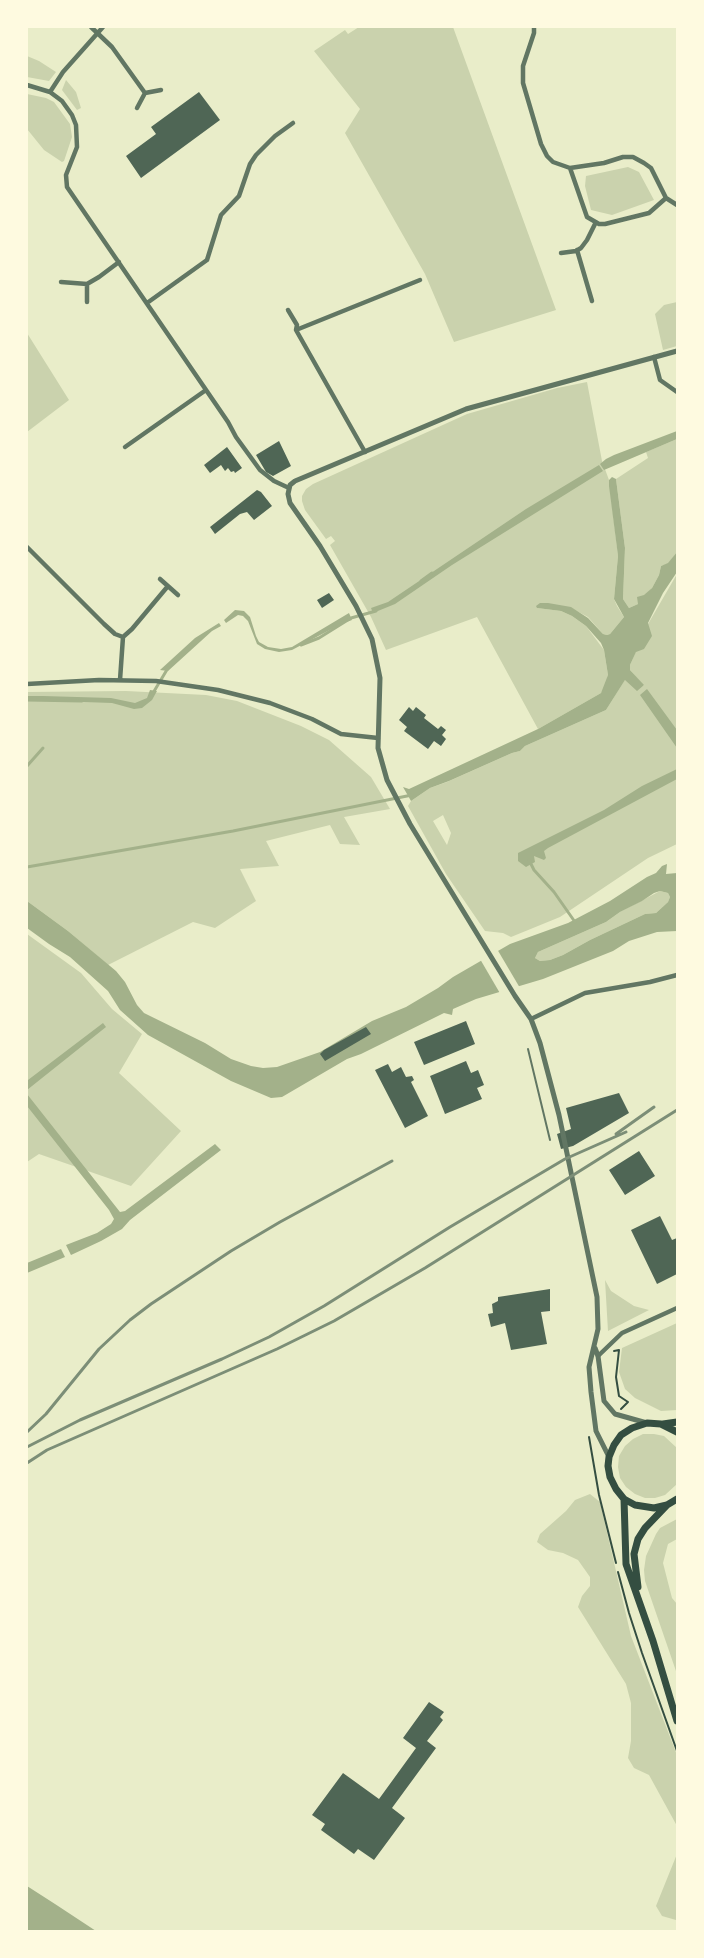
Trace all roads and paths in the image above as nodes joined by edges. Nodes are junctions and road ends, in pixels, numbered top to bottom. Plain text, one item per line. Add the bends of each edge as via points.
1 (91, 27) edge
2 (103, 27) edge
3 (534, 27) edge
4 (97, 33) junction
5 (27, 85) edge
6 (161, 90) dead end
7 (50, 92) junction
8 (145, 93) junction
9 (137, 108) dead end
10 (294, 123) dead end
11 (570, 168) junction
12 (666, 198) junction
13 (677, 205) edge
14 (596, 222) junction
15 (577, 250) junction
16 (561, 254) dead end
17 (119, 262) junction
18 (420, 280) dead end
19 (61, 282) dead end
20 (87, 284) junction
21 (592, 301) dead end
22 (87, 302) dead end
23 (147, 303) junction
24 (288, 310) dead end
25 (296, 330) junction
26 (677, 351) edge
27 (654, 357) junction
28 (206, 390) junction
29 (677, 392) edge
30 (125, 447) dead end
31 (365, 452) junction
32 (289, 488) junction
33 (27, 547) edge
34 (160, 579) dead end
35 (168, 586) junction
36 (178, 595) dead end
37 (123, 637) junction
38 (120, 681) junction
39 (27, 684) edge
40 (378, 738) junction
41 (677, 975) edge
42 (531, 1019) junction
43 (528, 1049) dead end
44 (550, 1140) dead end
45 (677, 1308) edge
46 (594, 1346) junction
47 (598, 1356) junction
48 (615, 1414) junction
49 (677, 1422) edge
50 (647, 1423) junction
51 (661, 1424) junction
52 (596, 1431) junction
53 (677, 1432) edge
54 (609, 1457) junction
55 (624, 1498) junction
56 (677, 1499) edge
57 (667, 1505) junction
58 (643, 1612) junction
59 (677, 1721) edge
60 (677, 1751) edge

1 - 4 street
2 - 4 street
3 - 11 street via 523,66 523,83 547,156
4 - 7 street
4 - 8 street
5 - 7 street
6 - 8 street
7 - 17 street via 67,107 76,125 76,147 65,178 67,187
8 - 9 street
10 - 23 street via 255,155 239,196 221,215 207,260
11 - 12 street via 633,158 651,168
11 - 14 street via 586,217
12 - 13 street
12 - 14 street via 649,213 605,224
14 - 15 street
15 - 16 street
15 - 21 street
17 - 20 street
17 - 23 street
18 - 25 street
19 - 20 street
20 - 22 street
23 - 28 street
24 - 25 street
25 - 31 street
26 - 27 street
27 - 29 street via 660,380
27 - 31 street via 466,409
28 - 30 street
28 - 32 street via 260,470
31 - 32 street via 295,481
32 - 40 street via 290,503 356,606 372,639 380,678
33 - 37 street via 104,624
34 - 35 street
35 - 36 street
35 - 37 street
37 - 38 street
38 - 39 street
38 - 40 street via 156,681 218,690 270,703 341,734
40 - 42 street via 387,780 410,824
41 - 42 street via 585,993
42 - 46 street via 559,1115 597,1297
43 - 44 lane
45 - 47 street via 622,1333
46 - 47 street
46 - 52 street via 590,1367
47 - 48 street via 604,1401
47 - 48 path via 619,1350 619,1396 628,1402
48 - 50 street
49 - 51 main road
50 - 51 main road
50 - 54 main road via 621,1435
51 - 53 main road
52 - 54 street
52 - 60 path via 589,1435 599,1495 629,1613
54 - 55 main road via 610,1477
55 - 57 main road via 644,1507
55 - 58 main road via 626,1564
56 - 57 main road
57 - 58 main road via 645,1528 634,1554
58 - 59 main road

